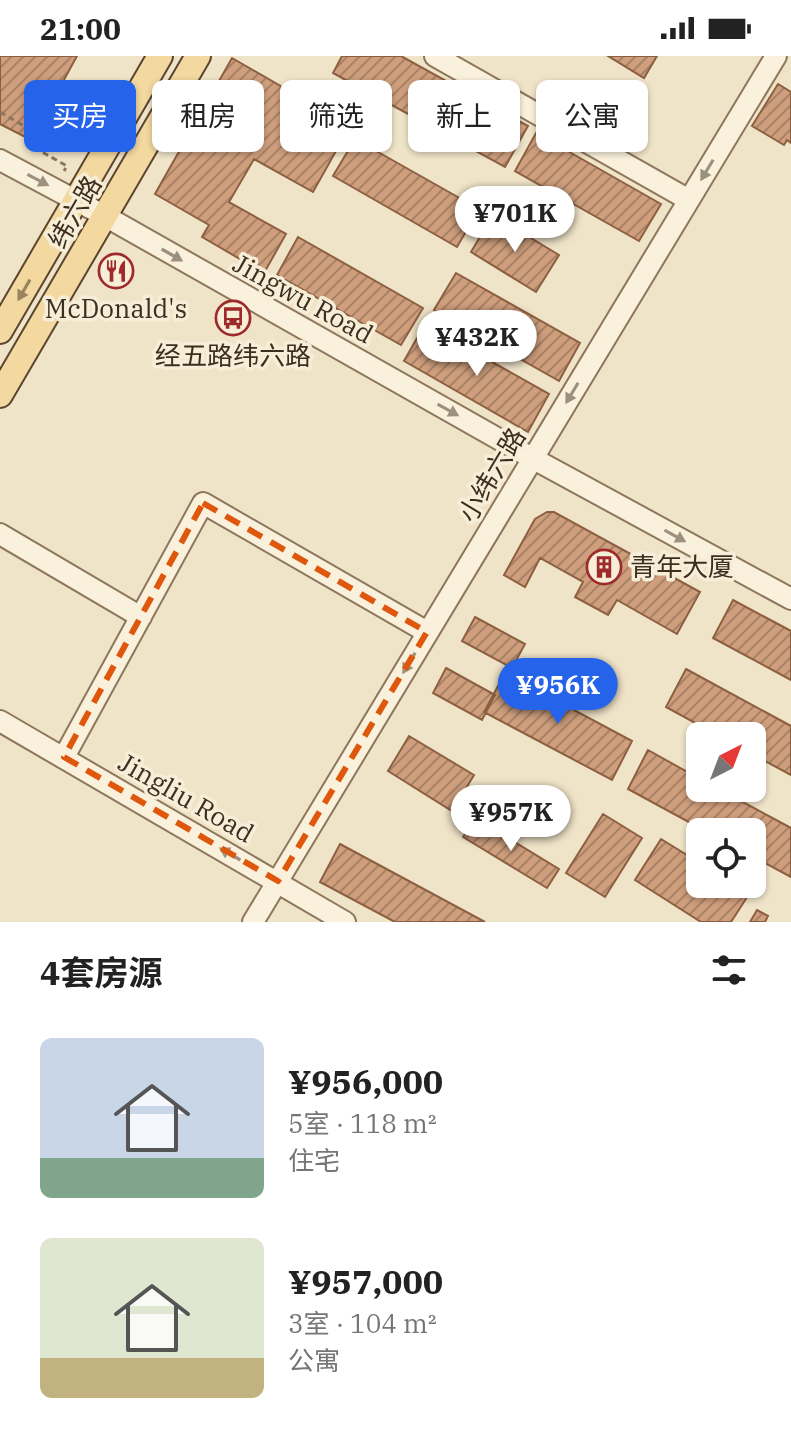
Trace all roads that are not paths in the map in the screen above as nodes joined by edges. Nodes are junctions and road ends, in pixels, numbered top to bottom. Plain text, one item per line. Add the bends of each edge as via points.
1 (160, 56) edge
2 (198, 56) edge
3 (435, 56) edge
4 (776, 56) edge
5 (0, 160) edge
6 (689, 200) junction
7 (76, 201) junction
8 (105, 216) junction
9 (0, 331) edge
10 (0, 395) edge
11 (532, 458) junction
12 (0, 534) edge
13 (791, 599) edge
14 (141, 617) junction
15 (427, 632) junction
16 (0, 721) edge
17 (64, 757) junction
18 (278, 881) junction
19 (253, 922) edge
20 (345, 922) edge

1 - 7 main road, 纬六路
2 - 8 main road, 纬六路
3 - 6 street
4 -> 6 street, 小纬六路
5 -> 7 street, Jingwu Road
6 -> 11 street, 小纬六路
7 - 8 street, Jingwu Road
7 -> 9 main road, 纬六路
8 - 10 main road, 纬六路
8 -> 11 street, Jingwu Road
11 -> 13 street, Jingwu Road
11 - 15 street, 小纬六路
12 - 14 street
14 - 15 street via 203,503
14 - 17 street
15 -> 18 street, 小纬六路
16 - 17 street, Jingliu Road
18 -> 17 street, Jingliu Road
18 - 19 street, 小纬六路
18 - 20 street, Jingliu Road

